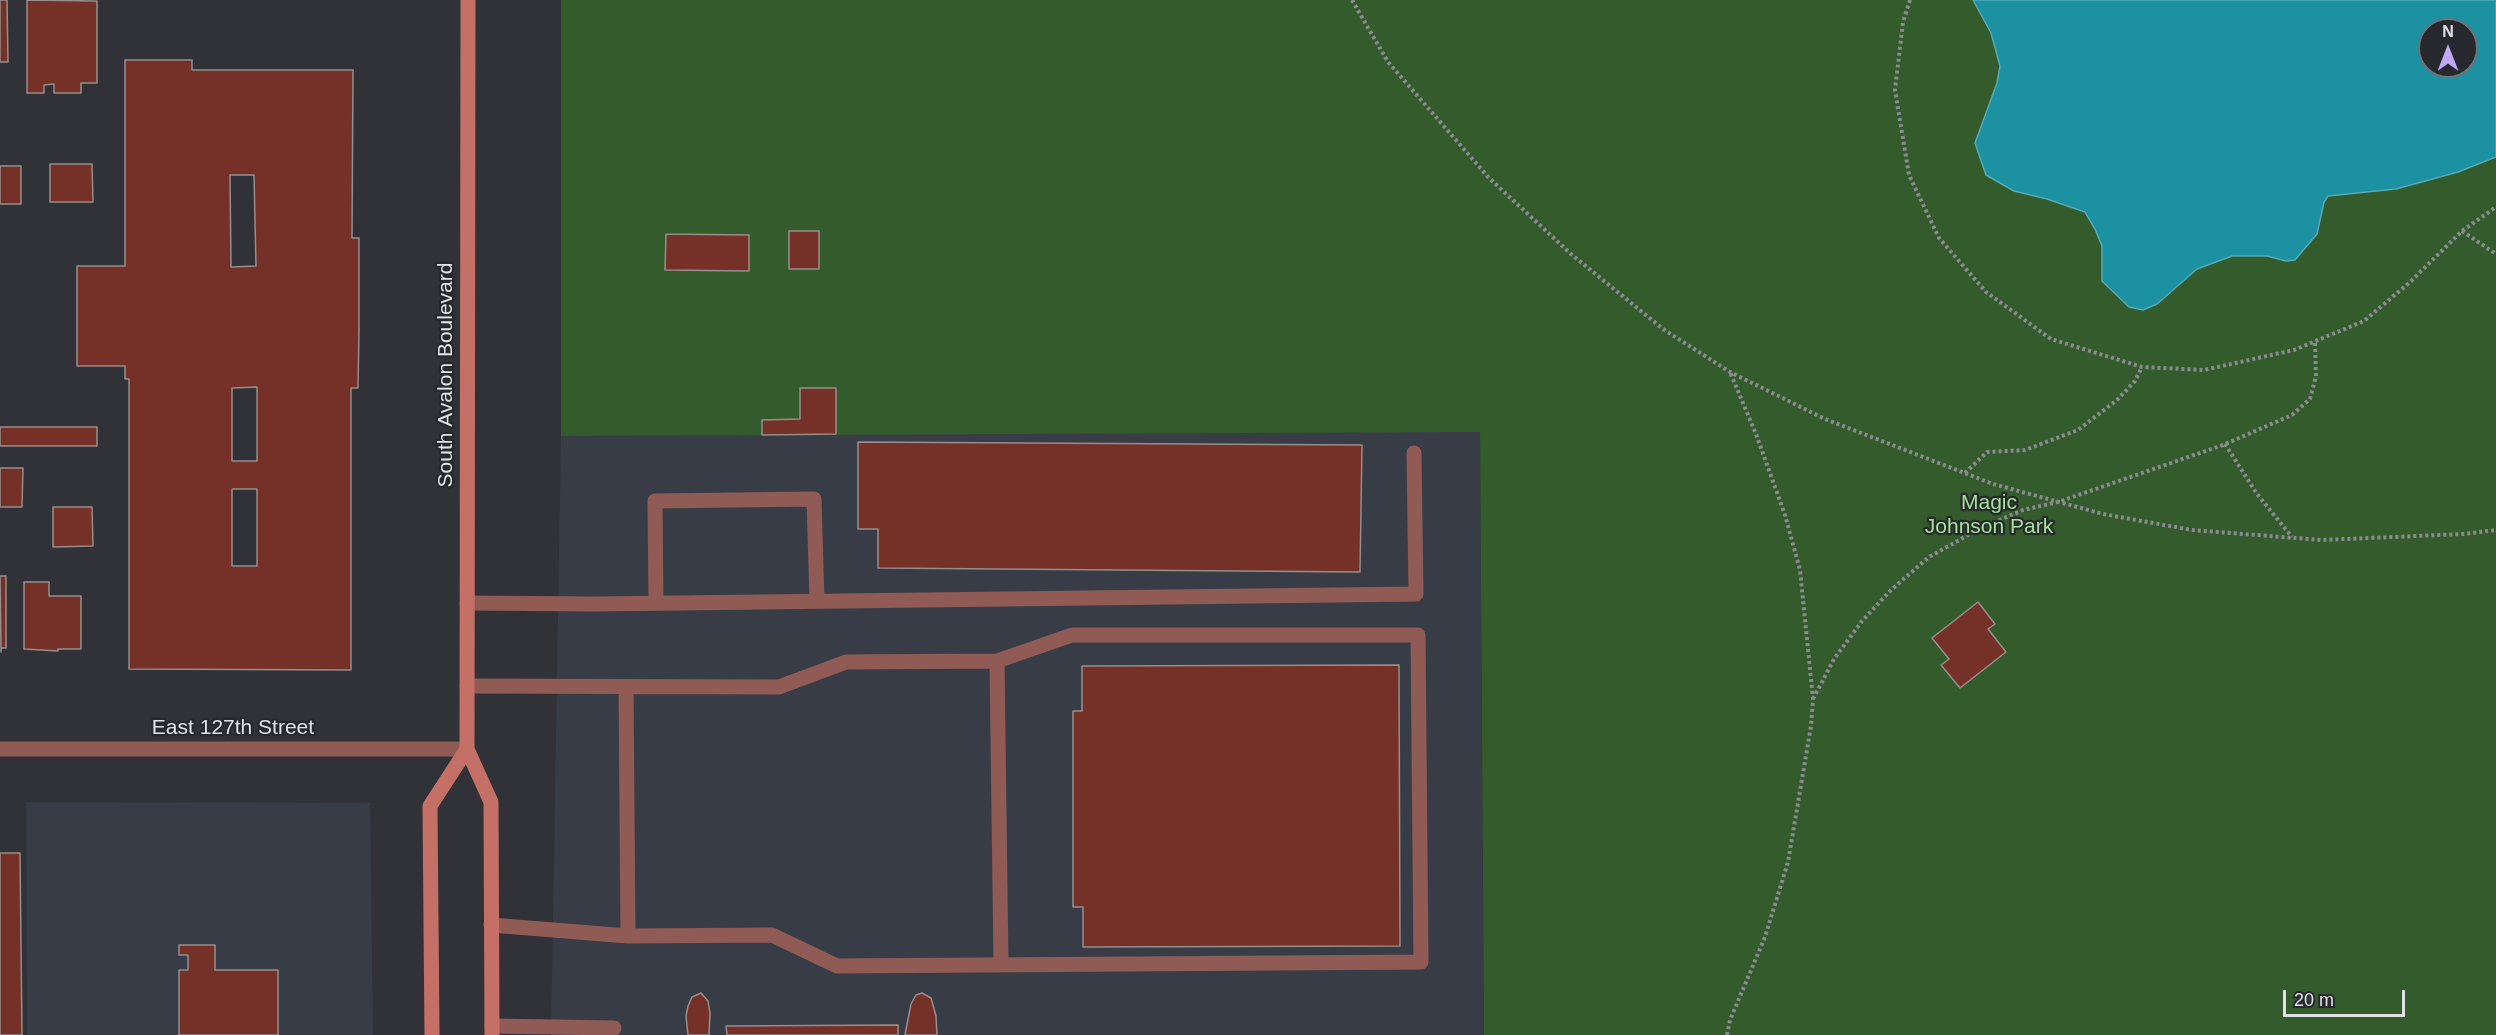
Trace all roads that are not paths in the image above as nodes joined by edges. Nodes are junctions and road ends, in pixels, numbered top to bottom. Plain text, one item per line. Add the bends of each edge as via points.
1 (468, 0) edge
2 (1414, 453) dead end
3 (817, 601) junction
4 (467, 603) junction
5 (656, 603) junction
6 (997, 661) junction
7 (467, 686) junction
8 (626, 688) junction
9 (0, 749) edge
10 (467, 749) junction
11 (491, 925) junction
12 (628, 936) junction
13 (1001, 964) junction
14 (614, 1028) dead end
15 (492, 1031) edge
16 (432, 1035) edge

1 - 4 main road, South Avalon Boulevard
2 - 3 street via 1416,594
3 - 5 street
3 - 5 street via 814,499 655,501
4 - 5 street
4 - 7 main road, South Avalon Boulevard
6 - 8 street via 846,662 779,687
6 - 13 street
6 - 13 street via 1072,635 1418,635 1421,962
7 - 8 street
7 - 10 main road, South Avalon Boulevard
8 - 12 street
9 - 10 street, East 127th Street
10 - 11 main road, South Avalon Boulevard via 491,802
10 - 16 main road via 430,806
11 - 12 street
11 - 15 main road, South Avalon Boulevard
12 - 13 street via 772,935 837,966
14 - 15 street

